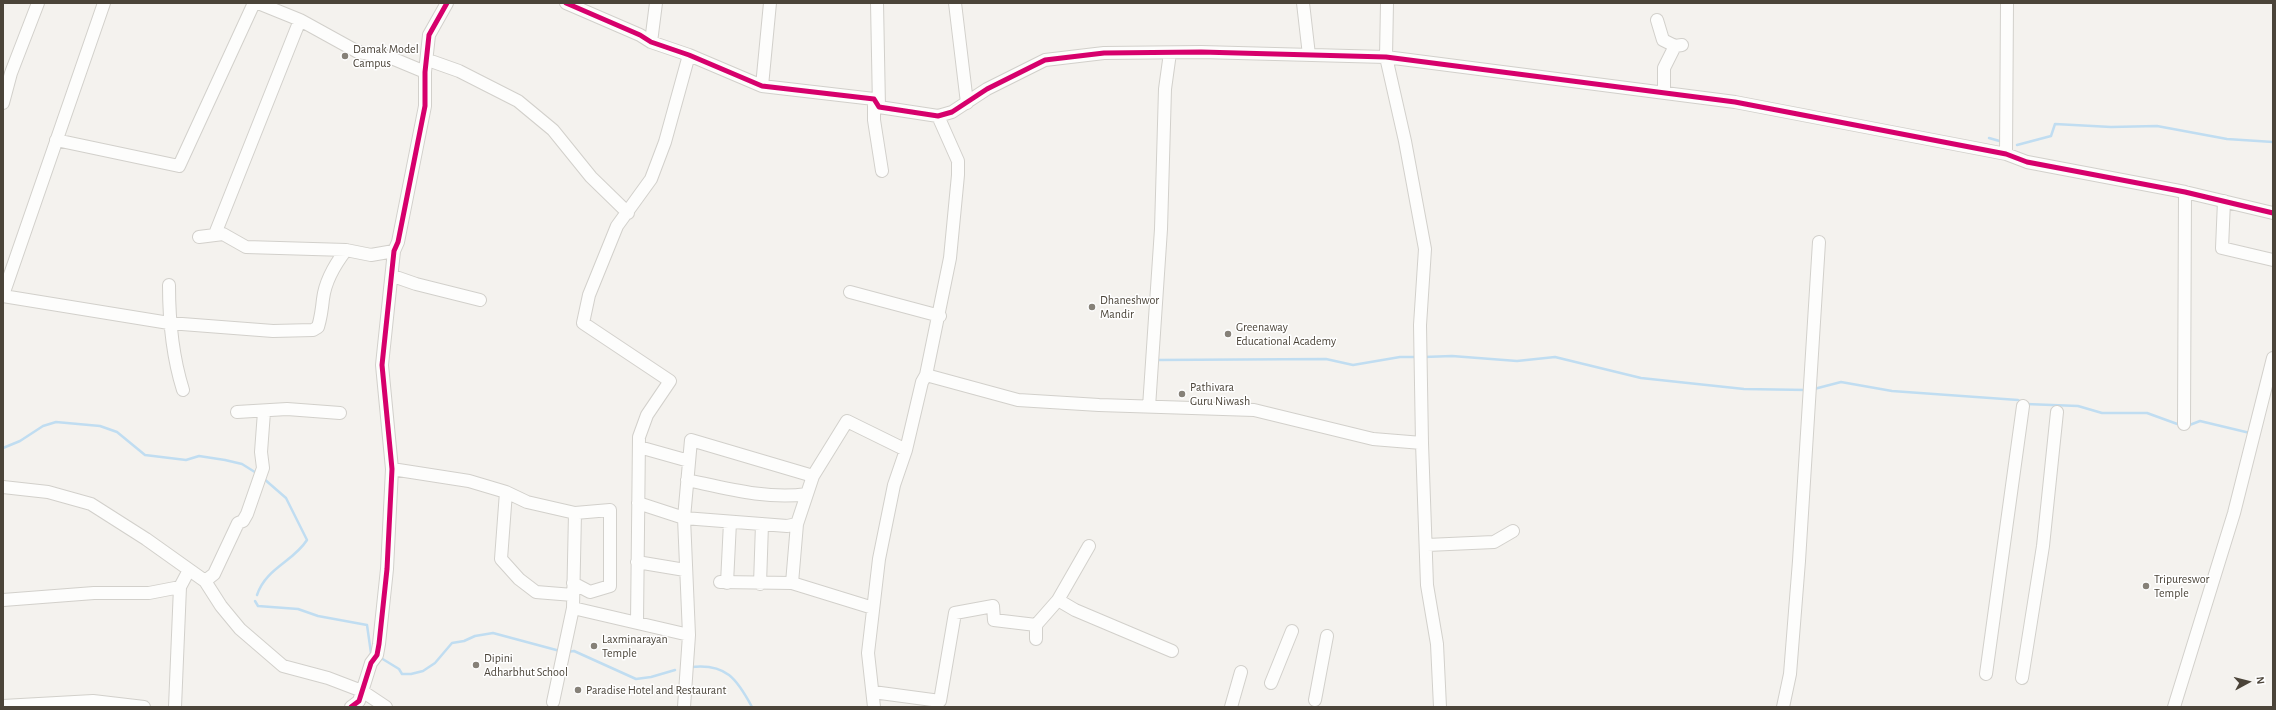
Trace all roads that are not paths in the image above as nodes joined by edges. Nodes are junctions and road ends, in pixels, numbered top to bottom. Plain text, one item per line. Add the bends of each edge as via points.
1 (38, 3) edge
2 (104, 3) edge
3 (254, 3) edge
4 (258, 3) edge
5 (447, 3) edge
6 (566, 3) edge
7 (656, 3) edge
8 (770, 3) edge
9 (877, 3) edge
10 (955, 3) edge
11 (1303, 3) edge
12 (1387, 3) edge
13 (2007, 3) edge
14 (300, 20) junction
15 (1657, 20) dead end
16 (651, 42) junction
17 (1170, 53) junction
18 (689, 55) junction
19 (1309, 55) junction
20 (1386, 57) junction
21 (428, 60) junction
22 (425, 72) junction
23 (762, 86) junction
24 (1664, 92) junction
25 (3, 103) edge
26 (877, 103) junction
27 (967, 103) junction
28 (938, 116) junction
29 (56, 140) junction
30 (2006, 154) junction
31 (882, 171) dead end
32 (2185, 192) junction
33 (2224, 201) junction
34 (628, 213) junction
35 (2273, 213) edge
36 (216, 234) junction
37 (199, 237) dead end
38 (1819, 242) dead end
39 (346, 250) junction
40 (394, 251) junction
41 (2273, 260) edge
42 (393, 276) junction
43 (169, 285) dead end
44 (850, 292) dead end
45 (3, 295) edge
46 (480, 300) dead end
47 (940, 316) junction
48 (169, 323) junction
49 (2273, 358) edge
50 (926, 375) junction
51 (183, 390) dead end
52 (2023, 406) dead end
53 (1149, 407) junction
54 (237, 412) dead end
55 (264, 412) junction
56 (2057, 412) dead end
57 (340, 413) dead end
58 (2184, 424) dead end
59 (1422, 443) junction
60 (639, 447) junction
61 (906, 450) junction
62 (689, 461) junction
63 (392, 469) junction
64 (813, 476) junction
65 (687, 480) junction
66 (3, 488) edge
67 (506, 492) junction
68 (807, 494) junction
69 (638, 503) junction
70 (575, 513) junction
71 (684, 518) junction
72 (730, 522) junction
73 (762, 524) junction
74 (797, 524) junction
75 (1513, 531) dead end
76 (1427, 545) junction
77 (1089, 546) dead end
78 (637, 562) junction
79 (188, 570) junction
80 (685, 570) junction
81 (205, 581) junction
82 (792, 583) junction
83 (760, 584) junction
84 (180, 587) junction
85 (573, 596) junction
86 (3, 600) edge
87 (1058, 600) junction
88 (873, 608) junction
89 (637, 622) junction
90 (1036, 625) junction
91 (1292, 631) dead end
92 (689, 635) junction
93 (1327, 636) dead end
94 (1036, 640) dead end
95 (1172, 651) dead end
96 (1242, 672) dead end
97 (1986, 674) dead end
98 (2022, 678) dead end
99 (1271, 683) dead end
100 (873, 692) junction
101 (367, 698) edge
102 (1315, 700) dead end
103 (555, 705) edge
104 (3, 706) edge
105 (144, 707) edge
106 (175, 707) edge
107 (351, 707) edge
108 (386, 707) edge
109 (684, 707) edge
110 (874, 707) edge
111 (1231, 707) edge
112 (1440, 707) edge
113 (1783, 707) edge
114 (2174, 707) edge

1 - 25 street via 11,73
2 - 29 street
3 - 29 street via 179,166
4 - 14 street
5 - 21 street via 429,35
6 - 16 street
7 - 16 street
8 - 23 street
9 - 26 street
10 - 27 street
11 - 19 street
12 - 20 street
13 - 30 street
14 - 22 street via 358,52 389,57
14 - 36 street
15 - 24 street via 1663,40 1678,45 1664,68
16 - 18 street
17 - 19 street
17 - 27 street via 1104,53 1045,60 987,89
17 - 53 street via 1165,89 1161,229
18 - 23 street
18 - 34 street via 657,164 651,179
19 - 20 street
20 - 24 street
20 - 59 street via 1425,249 1420,325
21 - 22 street
21 - 34 street via 459,71 518,101 553,130 591,177
22 - 40 street via 425,106 398,242
23 - 26 street
24 - 30 street via 1735,102
26 - 28 street
26 - 31 street via 874,120
27 - 28 street via 952,112
28 - 47 street via 958,162 950,258
29 - 45 street
30 - 32 street via 2027,162
32 - 33 street
32 - 58 street
33 - 35 street
33 - 41 street via 2222,248
34 - 60 street via 617,226 602,260 589,295 583,323 670,381 647,415 639,437
36 - 37 street
36 - 39 street via 223,234 246,247
38 - 113 street via 1799,560 1790,674
39 - 40 street via 371,255
39 - 48 street via 334,268 323,298 318,327 313,330 274,331
40 - 42 street
42 - 46 street
42 - 63 street via 382,365
43 - 48 street
44 - 47 street
45 - 48 street
47 - 50 street
48 - 51 street via 174,360
49 - 114 street via 2234,513
50 - 53 street via 1018,400
50 - 61 street via 922,382
52 - 97 street
53 - 59 street via 1254,410 1373,439
54 - 55 street
55 - 57 street via 287,409
55 - 81 street via 261,452 263,468 247,514 243,521 238,523 214,574
56 - 98 street via 2043,546
59 - 76 street
60 - 62 street
60 - 69 street
61 - 64 street via 847,421
61 - 88 street via 894,486 886,523
62 - 64 street via 691,440
62 - 65 street
63 - 67 street via 469,481
63 - 101 street via 388,569 380,644 371,663
64 - 68 street
65 - 68 street via 762,494 790,497
65 - 71 street
66 - 79 street via 48,492 91,504 146,539
67 - 70 street via 527,502
67 - 85 street via 501,559 536,592
68 - 74 street
69 - 71 street
69 - 78 street
70 - 85 street
70 - 85 street via 610,510 610,586
71 - 72 street
71 - 80 street
72 - 73 street
72 - 83 street via 724,583
73 - 74 street
73 - 83 street
74 - 82 street
75 - 76 street via 1494,542
76 - 112 street via 1427,585 1437,644
77 - 87 street
78 - 80 street
78 - 89 street
79 - 81 street
79 - 84 street
80 - 92 street
81 - 101 street via 240,629 283,666 328,678
82 - 83 street
82 - 88 street
84 - 86 street via 149,593 94,592
84 - 106 street
85 - 89 street
85 - 103 street
87 - 90 street
87 - 95 street via 1075,610
88 - 100 street via 868,653
89 - 92 street
90 - 94 street
90 - 100 street via 994,620 994,606 955,613 940,701
91 - 99 street
92 - 109 street
93 - 102 street
96 - 111 street
100 - 110 street
101 - 107 street
101 - 108 street
104 - 105 street via 93,701

